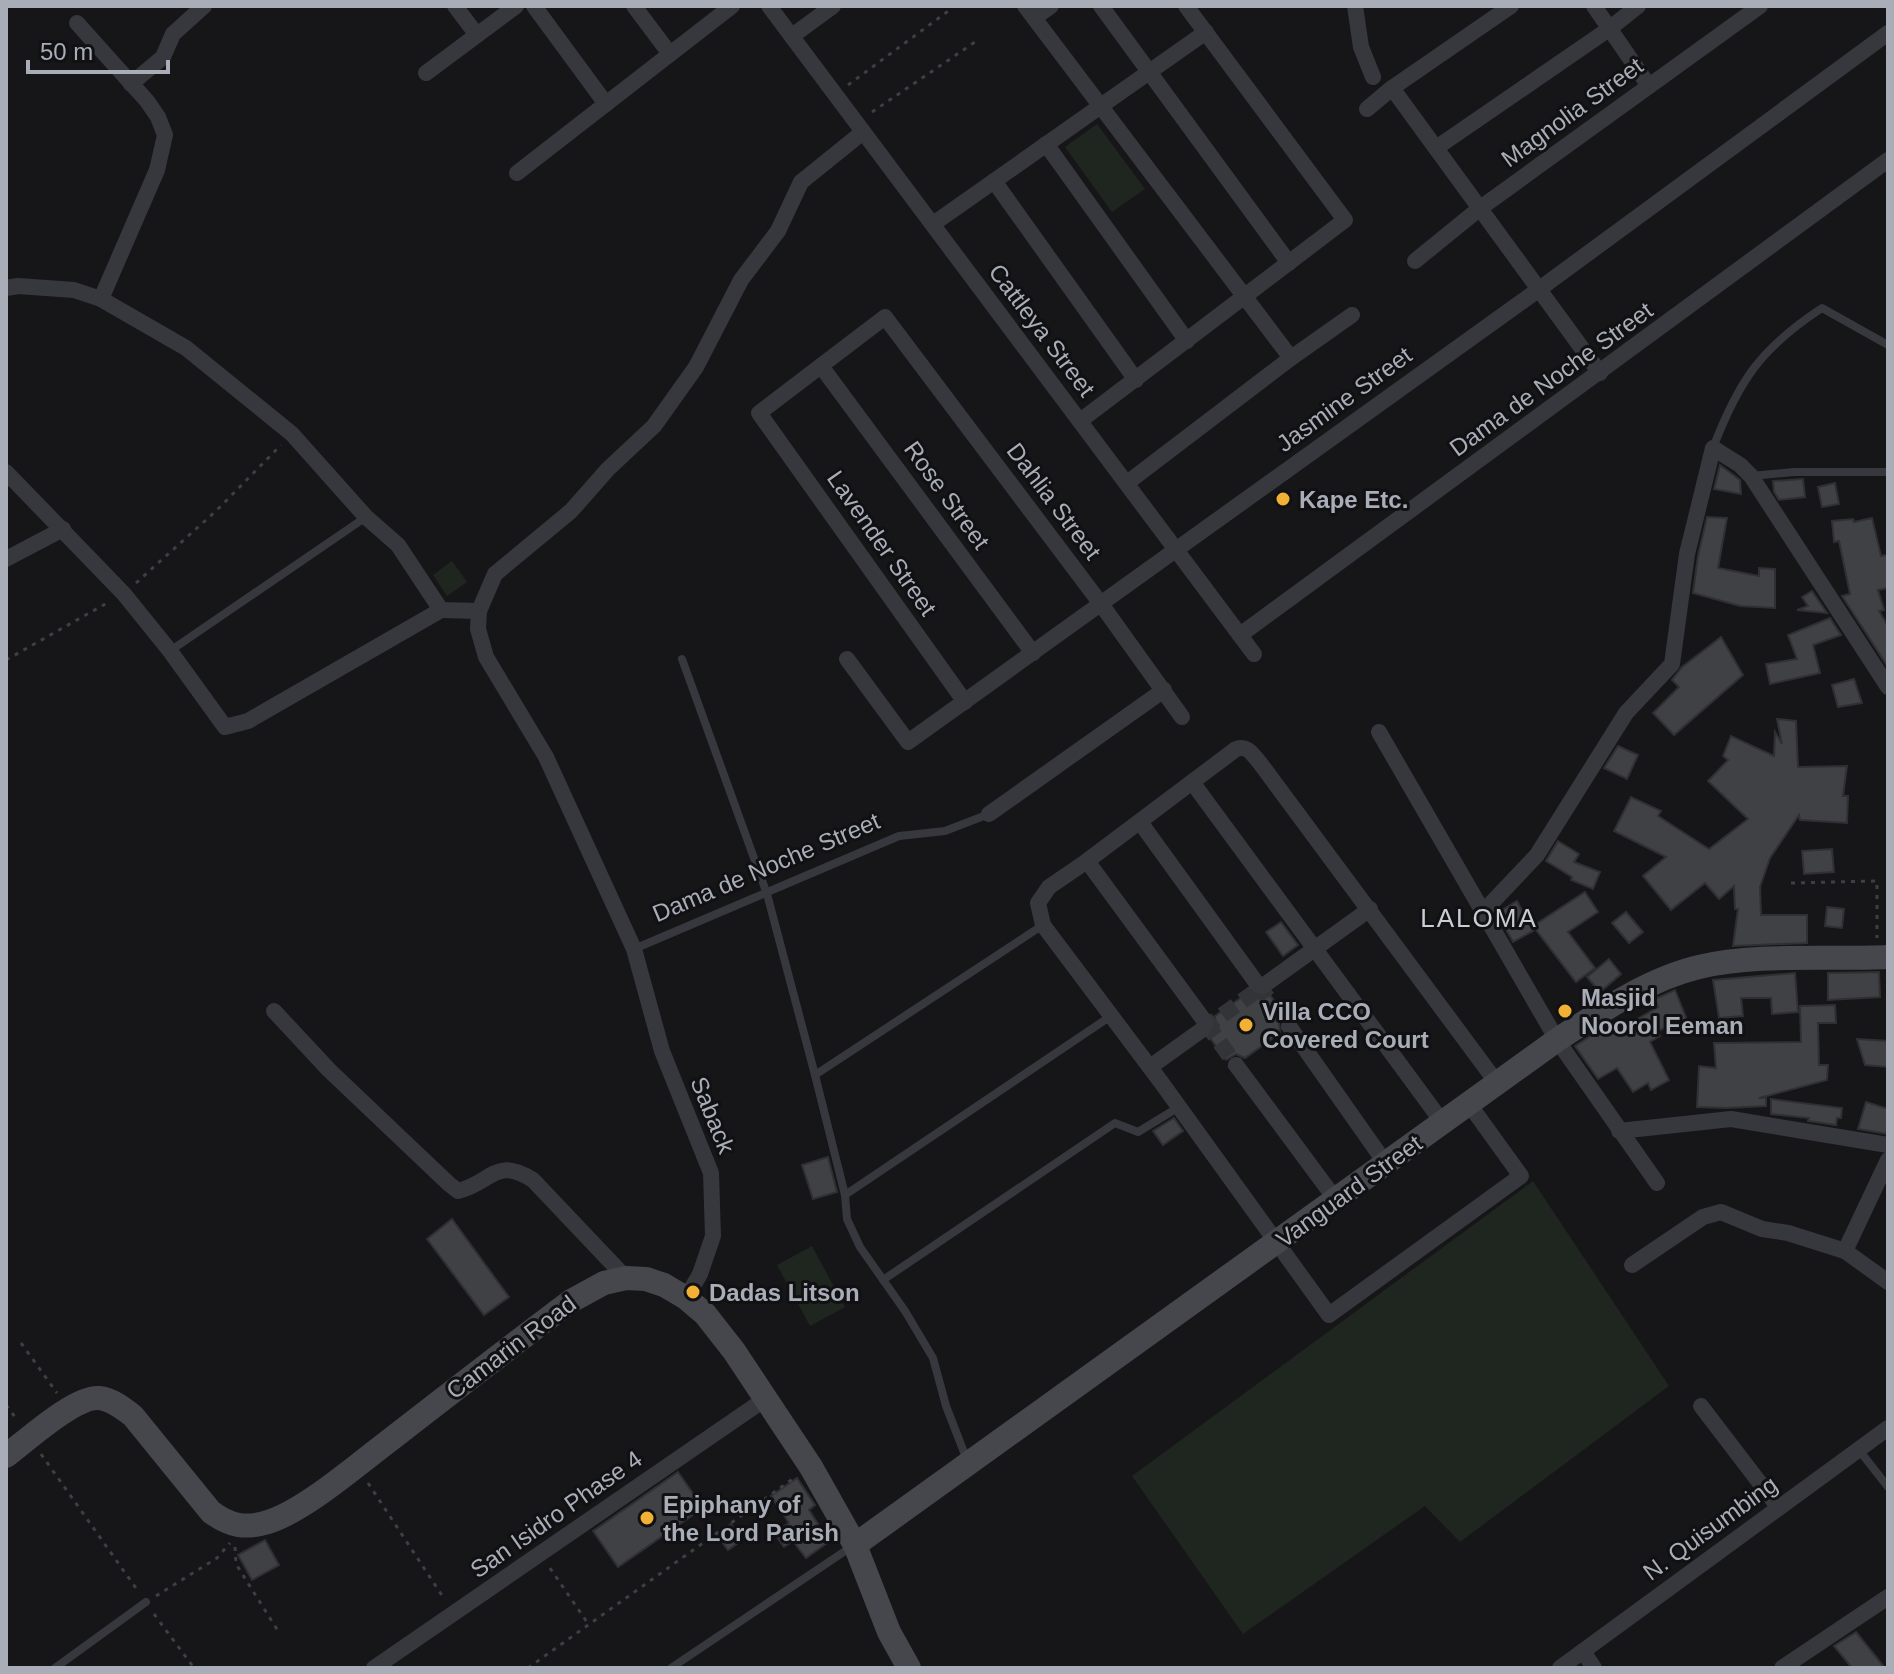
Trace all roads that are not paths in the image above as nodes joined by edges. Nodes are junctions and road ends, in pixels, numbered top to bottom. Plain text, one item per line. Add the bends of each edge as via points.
1 (204, 6) edge
2 (455, 6) edge
3 (516, 6) edge
4 (534, 6) edge
5 (634, 6) edge
6 (732, 6) edge
7 (769, 6) edge
8 (833, 6) edge
9 (1051, 6) edge
10 (1101, 6) edge
11 (1186, 6) edge
12 (1355, 6) edge
13 (1511, 6) edge
14 (1594, 6) edge
15 (1638, 6) edge
16 (1760, 6) edge
17 (1030, 12) edge
18 (77, 23) dead end
19 (1609, 29) junction
20 (1206, 32) junction
21 (1888, 33) edge
22 (477, 35) junction
23 (792, 36) junction
24 (670, 54) junction
25 (1150, 71) junction
26 (426, 73) dead end
27 (1373, 77) dead end
28 (131, 84) junction
29 (1649, 86) junction
30 (1392, 88) junction
31 (606, 104) junction
32 (1100, 106) junction
33 (1367, 109) dead end
34 (860, 127) junction
35 (1046, 144) junction
36 (1436, 148) junction
37 (1888, 160) edge
38 (517, 173) dead end
39 (994, 181) junction
40 (1479, 209) junction
41 (933, 224) junction
42 (1415, 261) dead end
43 (1289, 263) junction
44 (6, 288) edge
45 (1538, 290) junction
46 (1245, 296) junction
47 (101, 299) junction
48 (1352, 315) dead end
49 (1187, 341) junction
50 (1888, 345) edge
51 (1291, 358) junction
52 (821, 366) junction
53 (1600, 373) junction
54 (1136, 380) junction
55 (1080, 421) junction
56 (1713, 448) junction
57 (6, 472) edge
58 (1888, 472) edge
59 (1751, 476) junction
60 (1127, 483) junction
61 (366, 517) junction
62 (63, 529) junction
63 (1176, 549) junction
64 (6, 559) edge
65 (1101, 604) junction
66 (441, 610) junction
67 (479, 611) junction
68 (1240, 635) junction
69 (170, 651) junction
70 (1033, 653) junction
71 (1254, 654) dead end
72 (682, 659) dead end
73 (847, 659) dead end
74 (1888, 687) edge
75 (1164, 690) junction
76 (965, 702) junction
77 (1182, 717) dead end
78 (1379, 732) dead end
79 (1192, 782) junction
80 (989, 814) joint
81 (1140, 822) junction
82 (1087, 861) junction
83 (767, 894) junction
84 (1370, 909) junction
85 (1483, 912) junction
86 (1043, 925) junction
87 (634, 949) junction
88 (1315, 949) junction
89 (1882, 958) edge
90 (274, 1011) dead end
91 (1112, 1016) junction
92 (1289, 1026) tunnel mouth
93 (1557, 1040) junction
94 (1236, 1065) tunnel mouth
95 (1150, 1067) junction
96 (815, 1075) junction
97 (1497, 1083) junction
98 (1469, 1104) junction
99 (1179, 1107) junction
100 (1443, 1123) junction
101 (1619, 1131) junction
102 (1888, 1145) edge
103 (1888, 1160) edge
104 (1386, 1164) junction
105 (1657, 1183) dead end
106 (845, 1195) junction
107 (1336, 1200) junction
108 (1277, 1243) junction
109 (1845, 1251) junction
110 (1632, 1265) dead end
111 (626, 1278) junction
112 (883, 1280) junction
113 (1888, 1282) edge
114 (686, 1298) junction
115 (765, 1399) junction
116 (1701, 1406) dead end
117 (1888, 1428) edge
118 (1859, 1449) junction
119 (6, 1456) edge
120 (969, 1465) junction
121 (1888, 1487) edge
122 (1779, 1508) junction
123 (855, 1545) junction
124 (1888, 1597) edge
125 (146, 1602) road end
126 (1583, 1651) junction
127 (55, 1668) edge
128 (374, 1668) edge
129 (671, 1668) edge
130 (909, 1668) edge
131 (1560, 1668) edge
132 (1594, 1668) edge
133 (1782, 1668) edge

1 - 28 street via 173,34 163,57
2 - 22 street
3 - 22 street
4 - 31 street
5 - 24 street
6 - 24 street
7 - 23 street, Cattleya Street
8 - 23 street
9 - 17 street
10 - 25 street
11 - 20 street
12 - 27 street via 1365,62
13 - 30 street
14 - 19 street
15 - 19 street
16 - 29 street, Magnolia Street
17 - 32 street
18 - 28 street
19 - 29 street
19 - 36 street
20 - 25 street
20 - 43 street via 1345,220
21 - 45 street, Jasmine Street
22 - 26 street
23 - 34 street, Cattleya Street
24 - 31 street
25 - 32 street
25 - 43 street
28 - 47 street via 158,117 165,135 157,170
29 - 40 street, Magnolia Street
30 - 33 street
30 - 36 street
31 - 38 street
32 - 35 street
32 - 46 street
34 - 41 street, Cattleya Street
34 - 67 street via 801,182 778,231 741,280 696,367 654,426 571,511 495,574
35 - 39 street
35 - 49 street
36 - 40 street
37 - 53 street, Dama de Noche Street
39 - 41 street
39 - 54 street
40 - 42 street, Magnolia Street
40 - 45 street
41 - 55 street, Cattleya Street
43 - 46 street
44 - 47 street via 74,290
45 - 53 street
45 - 63 street, Jasmine Street
46 - 49 street
46 - 51 street
47 - 61 street via 186,348 256,402
48 - 51 street
49 - 54 street
50 - 56 lane via 1822,308 1759,358 1728,409
51 - 60 street
52 - 65 street, Dahlia Street via 885,317
52 - 70 street, Rose Street
52 - 76 street, Lavender Street via 759,413
53 - 68 street, Dama de Noche Street
54 - 55 street
55 - 60 street, Cattleya Street
56 - 59 street
56 - 85 street via 1687,554 1672,664 1626,713 1537,855
57 - 62 street
58 - 59 lane
59 - 74 street
60 - 63 street, Cattleya Street
61 - 66 street via 398,545
61 - 69 lane
62 - 64 street
62 - 69 street
63 - 65 street, Jasmine Street
63 - 68 street, Cattleya Street
65 - 70 street, Jasmine Street
65 - 75 street, Dahlia Street
66 - 67 street
66 - 69 street via 248,721 225,727
67 - 87 street, Saback via 486,657 546,757
68 - 71 street, Cattleya Street
70 - 76 street, Jasmine Street
72 - 83 lane
73 - 76 street, Jasmine Street via 908,742
75 - 77 street, Dahlia Street
75 - 80 street, Dama de Noche Street
78 - 85 street
79 - 81 street
79 - 84 street via 1236,749 1249,750
79 - 88 street
80 - 83 lane, Dama de Noche Street via 945,831 899,836
81 - 82 street
81 - 88 street via 1261,985
82 - 86 street via 1049,887 1038,903
82 - 95 street via 1204,1026
83 - 87 lane, Dama de Noche Street
83 - 96 lane
84 - 88 street
84 - 97 street
85 - 93 street
86 - 91 street
86 - 96 lane
87 - 114 street, Saback via 662,1051 711,1173 713,1236
88 - 100 street
89 - 93 main road, Vanguard Street via 1697,967 1632,995
90 - 111 street via 458,1191 505,1168 519,1172 533,1180
91 - 95 street
91 - 106 lane
92 - 104 street
93 - 97 main road, Vanguard Street
93 - 101 street
94 - 107 street
95 - 99 street
96 - 106 lane
97 - 98 main road, Vanguard Street
98 - 100 main road, Vanguard Street
98 - 108 street via 1521,1176 1331,1316
99 - 108 street
99 - 112 lane via 1138,1132 1115,1123
100 - 104 main road, Vanguard Street
101 - 102 street via 1731,1119
101 - 105 street
103 - 109 street
104 - 107 main road, Vanguard Street
106 - 112 lane via 847,1219
107 - 108 main road, Vanguard Street
108 - 120 main road, Vanguard Street
109 - 110 street via 1721,1212 1703,1217
109 - 113 street
111 - 114 main road via 664,1285
111 - 119 main road, Camarin Road via 571,1301 357,1465 286,1516 267,1522 240,1526 211,1512 133,1416 100,1398 69,1409
112 - 120 lane via 933,1358
114 - 115 main road via 720,1332
115 - 123 main road
115 - 128 street, San Isidro Phase 4
116 - 122 street
117 - 118 street, N. Quisumbing
118 - 121 lane
118 - 122 street, N. Quisumbing
120 - 123 main road, Vanguard Street
122 - 126 street, N. Quisumbing
123 - 129 lane
123 - 130 main road
124 - 133 street
125 - 127 lane
126 - 131 street, N. Quisumbing
126 - 132 street

